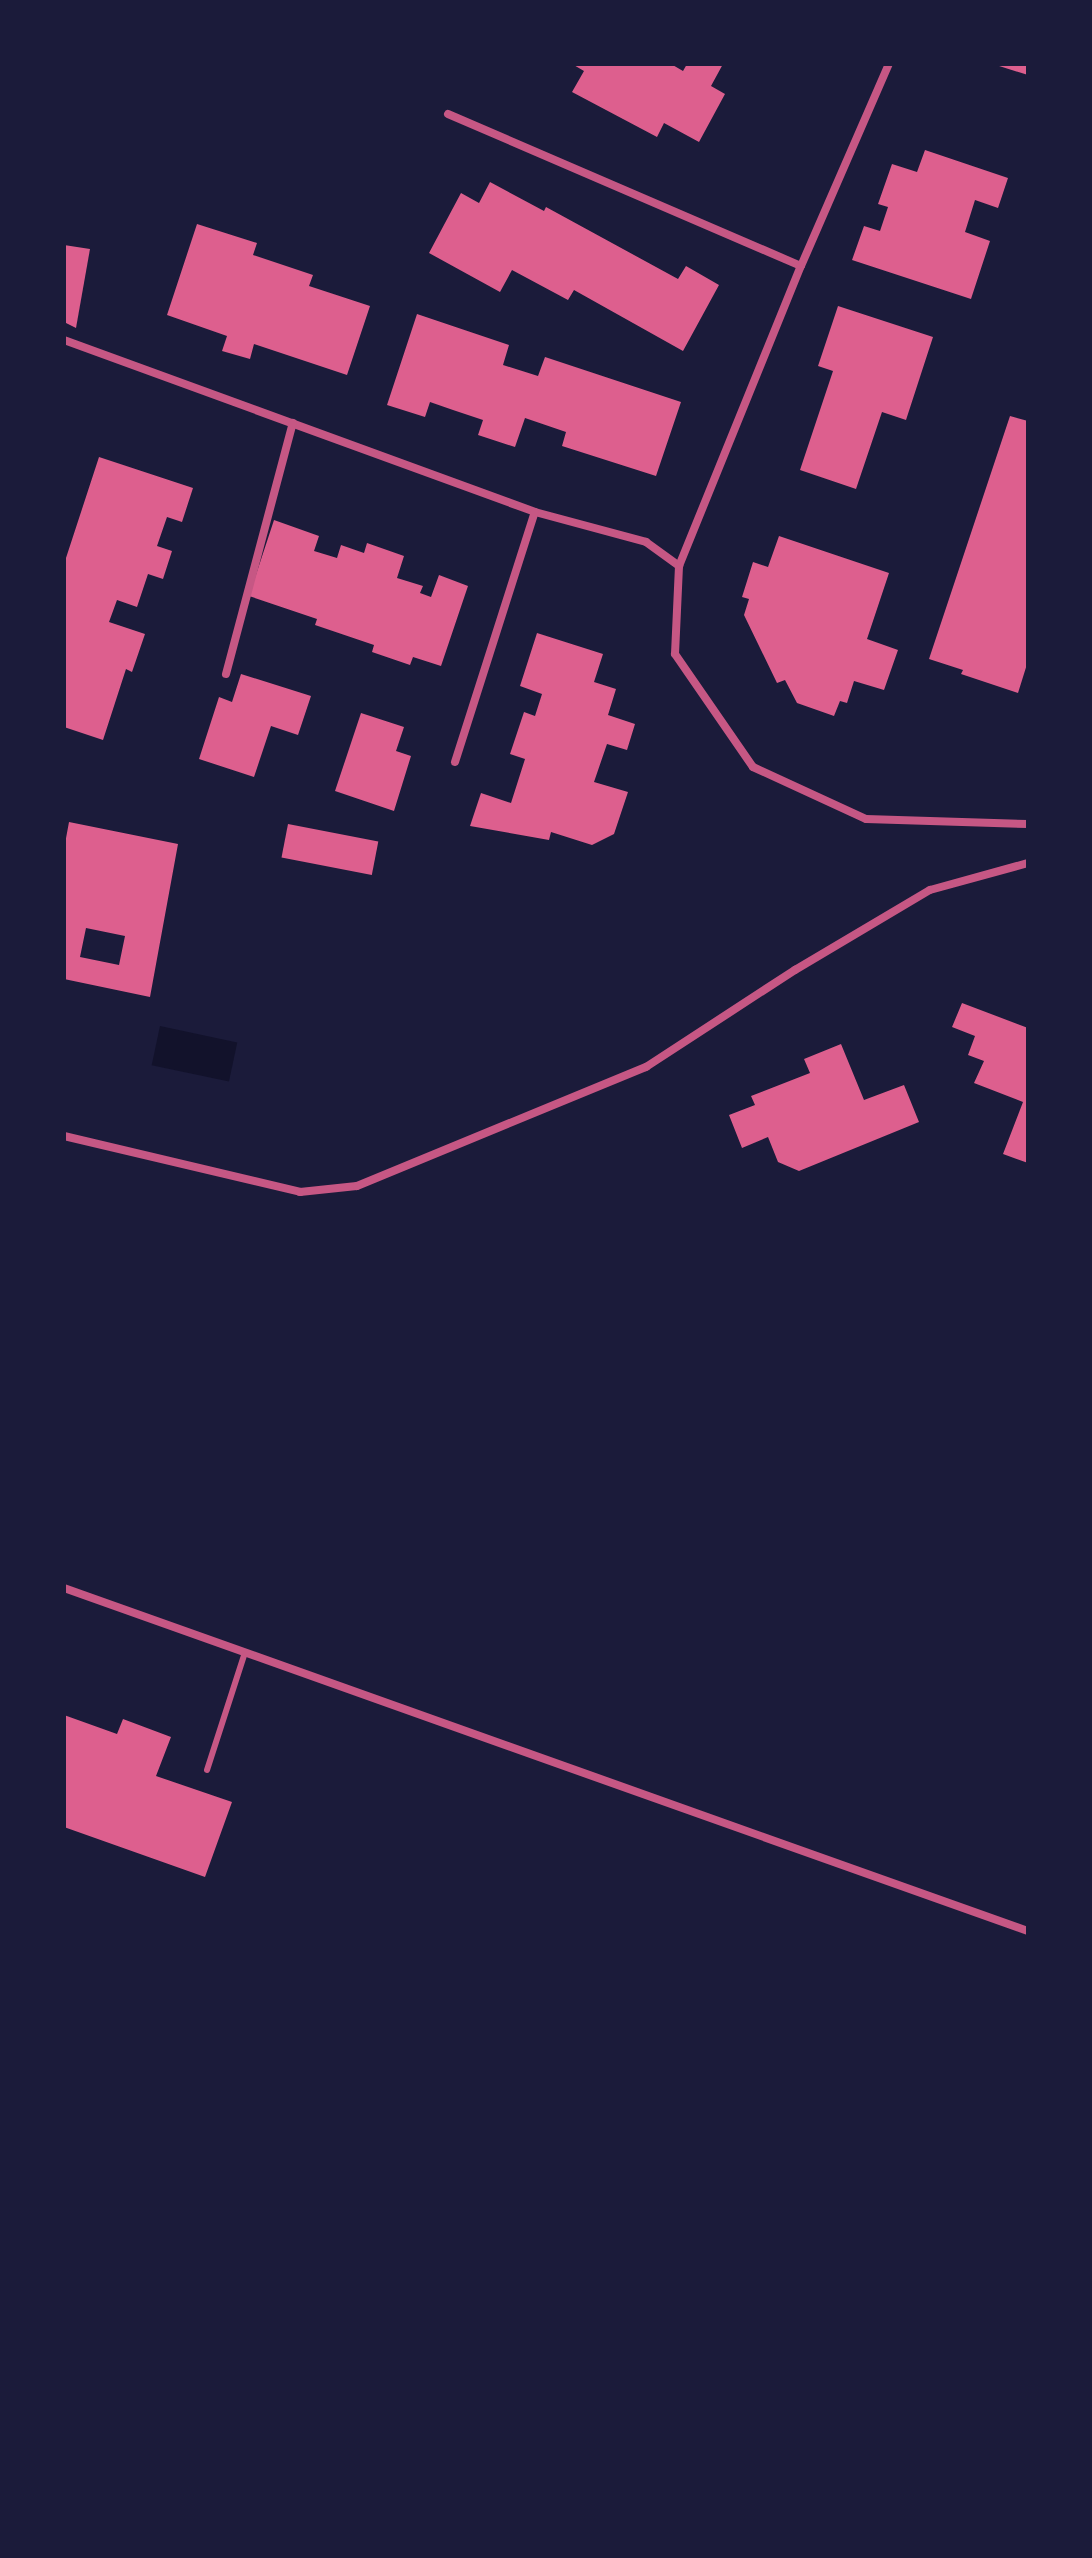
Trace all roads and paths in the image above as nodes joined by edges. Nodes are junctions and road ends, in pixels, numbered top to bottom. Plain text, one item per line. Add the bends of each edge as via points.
1 (889, 64) edge
2 (448, 114) dead end
3 (801, 266) junction
4 (64, 340) edge
5 (293, 423) junction
6 (535, 512) junction
7 (679, 566) junction
8 (226, 674) dead end
9 (455, 762) dead end
10 (1028, 824) edge
11 (1028, 863) edge
12 (64, 1136) edge
13 (64, 1588) edge
14 (245, 1652) junction
15 (207, 1770) dead end
16 (1028, 1931) edge

1 - 3 street
2 - 3 street
3 - 7 street
4 - 5 street
5 - 6 street
5 - 8 street
6 - 7 street via 646,542
6 - 9 street
7 - 10 street via 675,654 753,767 866,819
11 - 12 street via 930,890 646,1067 357,1186 300,1192
13 - 14 street
14 - 15 lane
14 - 16 street

